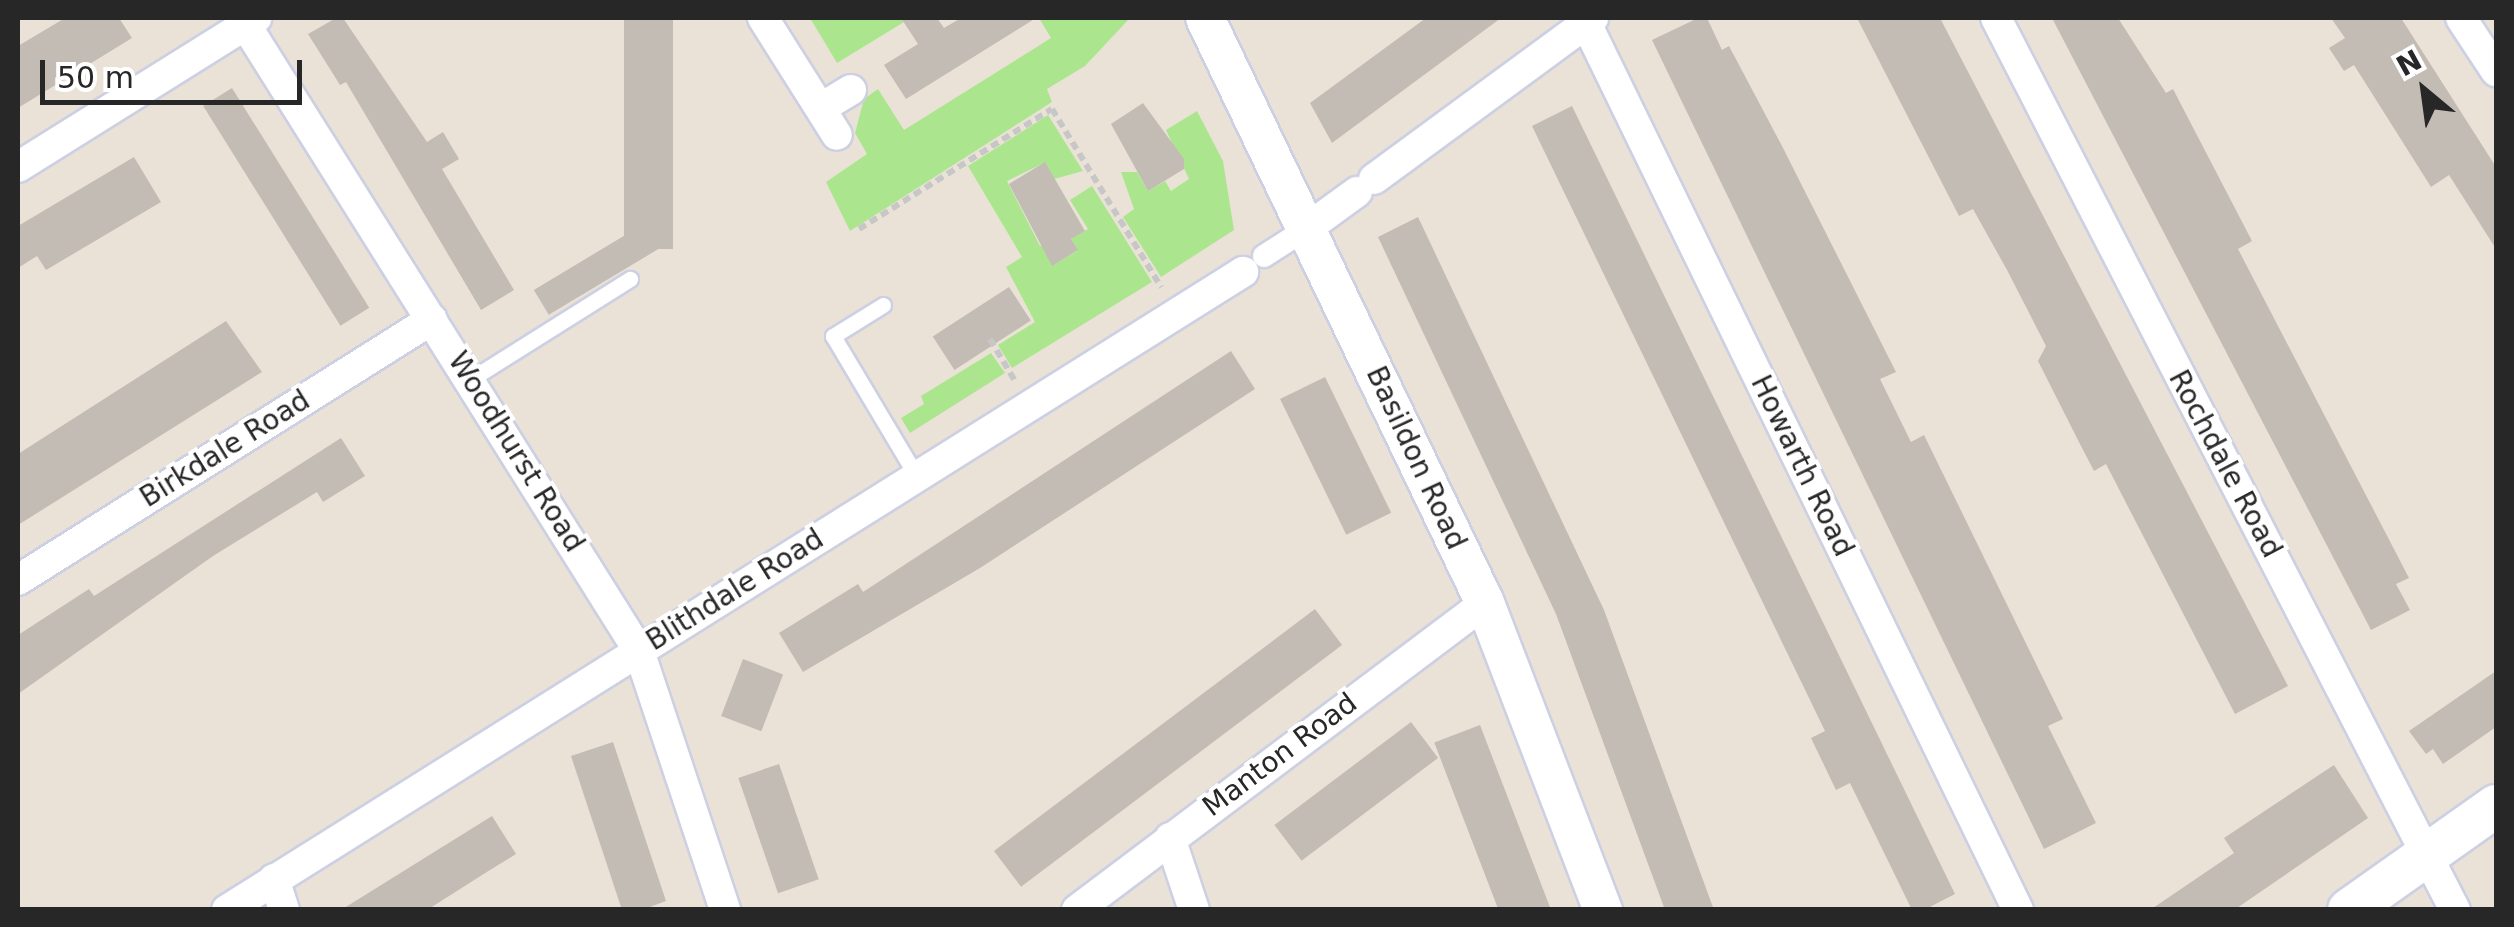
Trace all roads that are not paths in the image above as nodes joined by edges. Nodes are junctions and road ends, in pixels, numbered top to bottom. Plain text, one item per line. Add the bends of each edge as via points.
1 (762, 18) edge
2 (1204, 18) edge
3 (1996, 18) edge
4 (2461, 18) edge
5 (1590, 20) edge
6 (250, 21) edge
7 (2496, 71) edge
8 (851, 90) dead end
9 (820, 108) junction
10 (837, 135) dead end
11 (18, 167) edge
12 (1306, 229) junction
13 (1254, 264) joint
14 (630, 279) dead end
15 (884, 305) dead end
16 (432, 319) junction
17 (471, 380) junction
18 (917, 477) junction
19 (18, 580) edge
20 (1485, 603) junction
21 (639, 651) junction
22 (2496, 806) edge
23 (1170, 838) junction
24 (2429, 853) junction
25 (274, 880) junction
26 (227, 910) edge
27 (284, 910) edge
28 (725, 910) edge
29 (1077, 910) edge
30 (1194, 910) edge
31 (1603, 910) edge
32 (2018, 910) edge
33 (2349, 910) edge
34 (2455, 910) edge

1 - 9 street
2 - 12 street, Basildon Road
3 - 24 street, Rochdale Road
4 - 7 street
5 - 12 street
5 - 32 street, Howarth Road
6 - 11 street
6 - 16 street, Woodhurst Road
8 - 9 street
9 - 10 street
12 - 13 street
12 - 20 street, Basildon Road
13 - 18 street, Blithdale Road
14 - 17 lane
15 - 18 lane via 833,336
16 - 17 street, Woodhurst Road
16 - 19 street, Birkdale Road
17 - 21 street, Woodhurst Road
18 - 21 street, Blithdale Road
20 - 23 street, Manton Road
20 - 31 street, Basildon Road
21 - 25 street, Blithdale Road
21 - 28 street, Woodhurst Road
22 - 24 main road
23 - 29 street, Manton Road
23 - 30 street
24 - 33 main road
24 - 34 street, Rochdale Road
25 - 26 street, Blithdale Road
25 - 27 street

